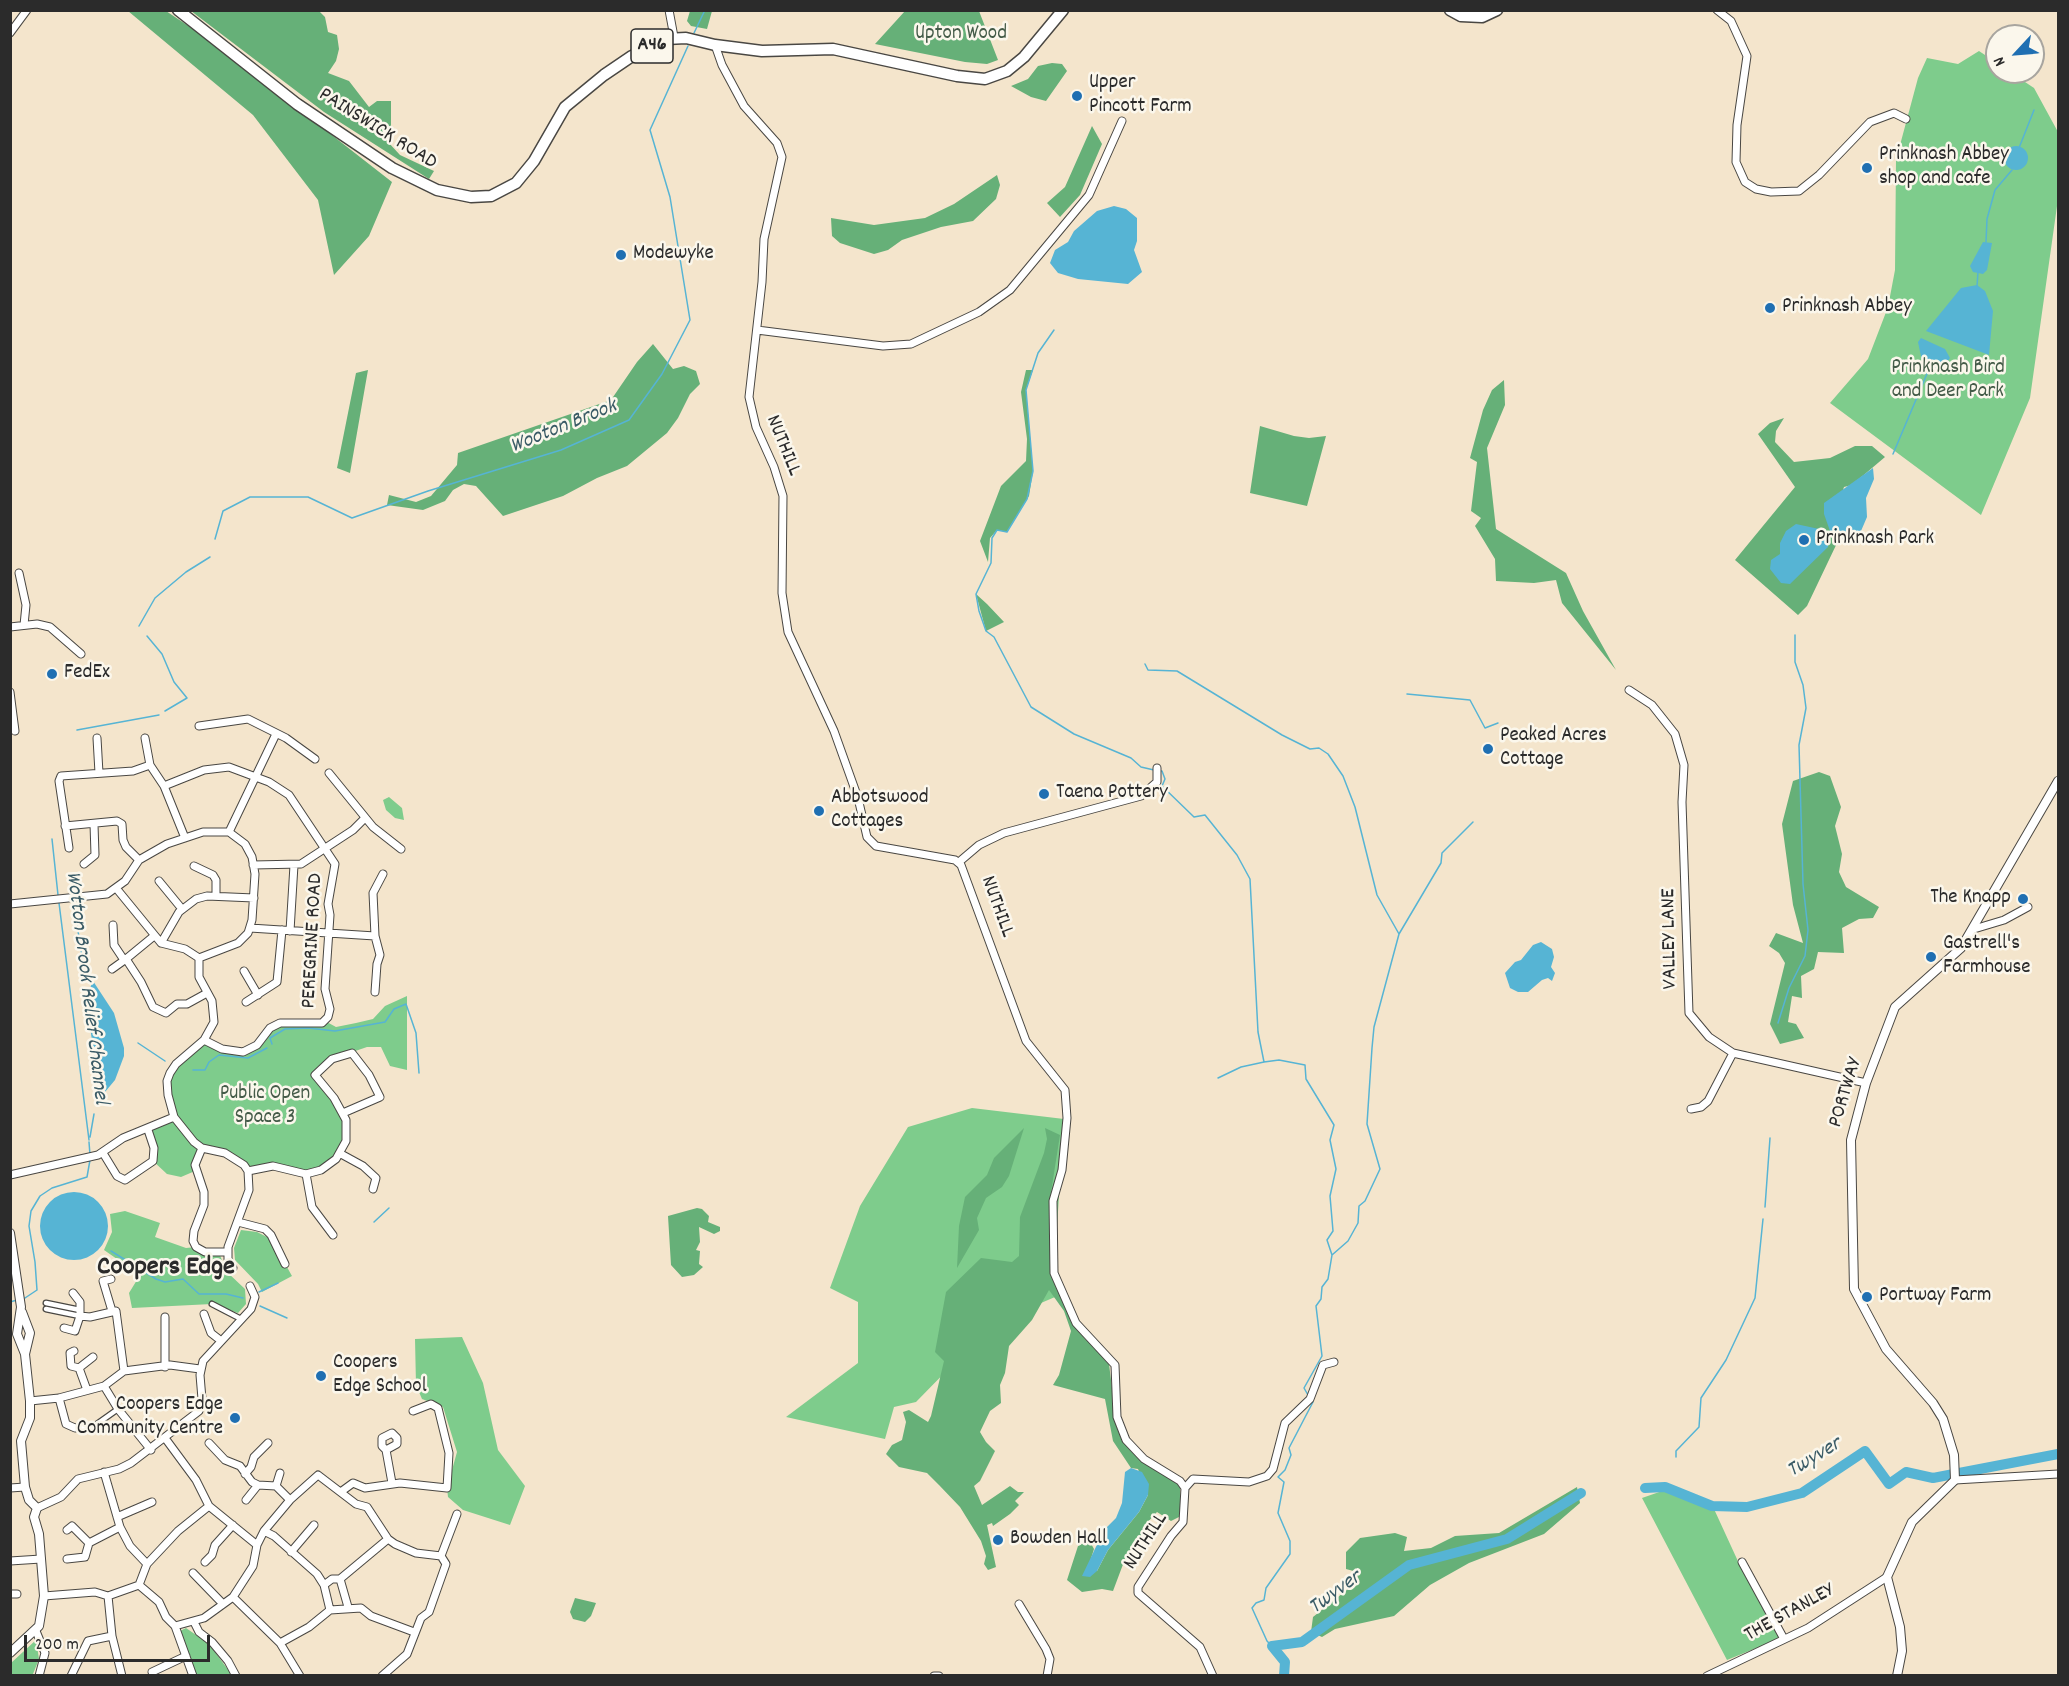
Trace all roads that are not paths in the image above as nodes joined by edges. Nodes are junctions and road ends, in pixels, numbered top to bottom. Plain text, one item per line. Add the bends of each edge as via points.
1 (27, 10) edge
2 (178, 10) edge
3 (669, 10) edge
4 (1063, 10) edge
5 (1450, 10) edge
6 (1497, 10) edge
7 (1717, 10) edge
8 (10, 33) edge
9 (674, 37) junction
10 (715, 45) junction
11 (1906, 119) dead end
12 (1122, 121) dead end
13 (757, 330) junction
14 (19, 573) dead end
15 (24, 625) junction
16 (10, 627) edge
17 (81, 654) dead end
18 (1629, 690) dead end
19 (10, 692) edge
20 (199, 726) dead end
21 (15, 731) dead end
22 (276, 734) junction
23 (97, 738) dead end
24 (145, 738) dead end
25 (315, 759) dead end
26 (150, 765) junction
27 (1156, 768) dead end
28 (99, 772) junction
29 (329, 773) dead end
30 (256, 777) junction
31 (2058, 781) edge
32 (164, 786) junction
33 (364, 819) junction
34 (94, 824) junction
35 (65, 826) junction
36 (229, 832) junction
37 (185, 837) junction
38 (69, 848) dead end
39 (327, 848) junction
40 (401, 849) dead end
41 (140, 861) junction
42 (959, 862) junction
43 (84, 864) dead end
44 (254, 865) junction
45 (294, 865) junction
46 (194, 866) dead end
47 (383, 874) dead end
48 (159, 881) dead end
49 (116, 888) junction
50 (216, 896) junction
51 (254, 897) junction
52 (10, 904) edge
53 (2028, 907) dead end
54 (182, 909) junction
55 (113, 925) dead end
56 (250, 928) junction
57 (1974, 929) junction
58 (286, 930) junction
59 (329, 934) junction
60 (154, 936) junction
61 (375, 936) junction
62 (161, 943) junction
63 (199, 958) junction
64 (125, 960) junction
65 (112, 969) dead end
66 (244, 970) dead end
67 (375, 992) dead end
68 (207, 993) junction
69 (258, 995) junction
70 (246, 1002) dead end
71 (204, 1040) junction
72 (1733, 1053) junction
73 (1866, 1083) junction
74 (1691, 1109) dead end
75 (343, 1113) junction
76 (174, 1117) junction
77 (148, 1130) junction
78 (202, 1148) junction
79 (100, 1154) junction
80 (340, 1154) junction
81 (248, 1172) junction
82 (10, 1174) edge
83 (306, 1174) junction
84 (373, 1189) dead end
85 (238, 1222) junction
86 (10, 1233) edge
87 (321, 1235) dead end
88 (228, 1252) junction
89 (285, 1264) dead end
90 (233, 1268) dead end
91 (111, 1279) dead end
92 (250, 1286) dead end
93 (73, 1293) dead end
94 (212, 1304) dead end
95 (46, 1306) dead end
96 (112, 1311) junction
97 (80, 1313) junction
98 (204, 1314) dead end
99 (165, 1317) dead end
100 (242, 1319) junction
101 (64, 1328) dead end
102 (156, 1339) dead end
103 (166, 1340) junction
104 (220, 1340) junction
105 (74, 1351) dead end
106 (84, 1353) dead end
107 (1334, 1362) dead end
108 (79, 1368) junction
109 (165, 1368) junction
110 (200, 1369) junction
111 (124, 1371) junction
112 (104, 1386) junction
113 (87, 1390) junction
114 (59, 1398) junction
115 (30, 1401) junction
116 (118, 1409) junction
117 (413, 1411) dead end
118 (94, 1426) joint
119 (165, 1438) junction
120 (209, 1443) dead end
121 (268, 1443) dead end
122 (150, 1450) junction
123 (386, 1450) dead end
124 (105, 1472) junction
125 (280, 1473) dead end
126 (244, 1474) junction
127 (2058, 1474) edge
128 (1955, 1476) junction
129 (392, 1483) junction
130 (258, 1485) junction
131 (276, 1486) junction
132 (25, 1487) junction
133 (10, 1488) edge
134 (1185, 1488) junction
135 (342, 1491) junction
136 (246, 1500) dead end
137 (290, 1500) junction
138 (152, 1502) dead end
139 (210, 1506) junction
140 (37, 1508) junction
141 (457, 1514) dead end
142 (117, 1517) junction
143 (71, 1525) dead end
144 (314, 1525) dead end
145 (233, 1526) junction
146 (120, 1527) junction
147 (264, 1531) junction
148 (388, 1539) junction
149 (89, 1543) junction
150 (257, 1545) junction
151 (291, 1552) junction
152 (441, 1556) junction
153 (41, 1559) junction
154 (67, 1559) dead end
155 (10, 1561) edge
156 (205, 1562) dead end
157 (1742, 1562) dead end
158 (147, 1564) junction
159 (193, 1573) dead end
160 (1887, 1577) junction
161 (340, 1579) junction
162 (140, 1585) junction
163 (324, 1585) junction
164 (44, 1596) junction
165 (108, 1596) junction
166 (233, 1597) junction
167 (223, 1604) junction
168 (1019, 1604) dead end
169 (348, 1607) junction
170 (330, 1610) junction
171 (194, 1622) junction
172 (175, 1626) junction
173 (36, 1630) junction
174 (414, 1632) junction
175 (112, 1636) junction
176 (1784, 1639) junction
177 (280, 1643) junction
178 (10, 1653) edge
179 (186, 1656) junction
180 (152, 1672) dead end
181 (39, 1676) edge
182 (71, 1676) edge
183 (122, 1676) edge
184 (193, 1676) edge
185 (236, 1676) edge
186 (300, 1676) edge
187 (382, 1676) edge
188 (934, 1676) edge
189 (939, 1676) edge
190 (1047, 1676) edge
191 (1213, 1676) edge
192 (1707, 1676) edge
193 (1897, 1676) edge

1 - 8 street
2 - 9 main road, PAINSWICK ROAD / A46 via 297,104 392,168 437,190 471,197 499,193 516,183 534,161 565,107 582,91 632,56
3 - 9 street
4 - 10 main road, A46 via 1024,57 1007,71 985,79 833,49 762,51
5 - 6 main road via 1461,16 1482,17
7 - 11 street via 1731,21 1747,56 1736,162 1745,182 1756,189 1799,191 1870,122 1894,112
9 - 10 main road, A46
10 - 13 street, NUTHILL via 744,106 777,143 782,157 764,239
12 - 13 street via 1089,195 1010,290 979,312 911,344 883,346
13 - 42 street, NUTHILL via 750,409 783,496 782,593 788,632 834,731 871,842 890,850
14 - 15 street via 26,605
15 - 16 street
15 - 17 street via 50,627
18 - 72 street, VALLEY LANE via 1652,705 1675,734 1684,765 1689,1013 1709,1037
19 - 21 street
20 - 22 street via 248,719
22 - 25 street
22 - 30 street
23 - 28 street
24 - 26 street
26 - 28 street via 133,771
26 - 32 street
27 - 42 street via 1157,782 1141,796 1004,833 979,845
28 - 35 street via 61,776
29 - 33 street
30 - 32 street, PEREGRINE ROAD via 236,768 218,767
30 - 36 street
30 - 39 street, PEREGRINE ROAD via 290,795
31 - 57 street, PORTWAY
32 - 37 street
33 - 39 street
33 - 40 street
34 - 35 street
34 - 41 street via 117,820 122,824 123,840
34 - 43 street via 95,855
35 - 38 street
36 - 37 street via 210,831
36 - 44 street via 245,844
37 - 41 street
39 - 45 street via 309,861
39 - 59 street, PEREGRINE ROAD via 335,864 328,904
41 - 49 street
42 - 134 street, NUTHILL via 1026,1041 1065,1090 1067,1098 1062,1170 1053,1201 1054,1273 1076,1323 1115,1365 1117,1417 1126,1440 1144,1459
44 - 45 street
44 - 51 street
45 - 58 street
46 - 50 street via 213,875
47 - 61 street via 373,893
48 - 54 street
49 - 52 street via 96,897
49 - 60 street
50 - 51 street
50 - 54 street via 196,899
51 - 56 street
53 - 57 street
54 - 62 street
55 - 64 street via 114,945
56 - 58 street
56 - 63 street via 238,943
57 - 73 street, PORTWAY via 1961,948 1895,1007
58 - 59 street
58 - 69 street via 277,982
59 - 61 street
59 - 71 street, PEREGRINE ROAD via 326,989 330,1009 325,1021 280,1023 270,1028 257,1045 243,1052 222,1049
60 - 62 street
60 - 64 street
61 - 67 street via 380,955
62 - 63 street via 185,949
63 - 68 street via 199,977
64 - 65 street
64 - 68 street via 153,1007 166,1013 177,1004 187,1004
66 - 69 street
68 - 71 street via 214,1022
69 - 70 street
71 - 76 street via 170,1073 167,1082
72 - 73 street, VALLEY LANE
72 - 74 street via 1708,1101
73 - 128 street, PORTWAY via 1851,1140 1854,1289 1886,1349 1943,1419 1953,1451
75 - 75 street via 315,1075 332,1059 352,1053 380,1097
75 - 80 street via 347,1128
76 - 77 street
76 - 78 street
77 - 79 street via 123,1138
77 - 79 street via 154,1148 153,1161 125,1179 117,1176
78 - 81 street via 225,1153
78 - 88 street via 195,1165 204,1204 193,1241 205,1252
79 - 82 street
80 - 83 street via 321,1170
80 - 84 street via 376,1178
81 - 83 street via 273,1166
81 - 85 street via 249,1190
83 - 87 street via 312,1207 331,1232
85 - 88 street
85 - 89 street via 265,1229 272,1235
86 - 115 street via 21,1310 30,1333 25,1354
88 - 90 street
91 - 96 street via 103,1281
92 - 100 street via 255,1297
93 - 97 street via 80,1302
94 - 100 street
95 - 97 street
96 - 97 street via 90,1317
96 - 111 street via 116,1311
97 - 101 street via 75,1331
98 - 104 street via 211,1333
99 - 103 street
100 - 104 street
102 - 103 street
103 - 109 street
104 - 110 street
105 - 108 street via 70,1353 71,1365
106 - 108 street via 91,1358
107 - 134 street via 1323,1365 1310,1400 1285,1423 1273,1469 1267,1476 1249,1482 1193,1479
108 - 113 street
109 - 110 street via 170,1365
109 - 111 street
110 - 119 street via 201,1407
111 - 112 street
112 - 113 street
112 - 116 street
113 - 114 street
114 - 115 street
114 - 118 street via 66,1424 75,1428
115 - 132 street via 30,1418 21,1441
116 - 118 street
116 - 122 street
117 - 129 street via 431,1404 438,1408 449,1453 450,1482 447,1488
119 - 122 street
119 - 139 street
120 - 126 street via 225,1460 240,1466
121 - 126 street
122 - 124 street via 131,1463
123 - 129 street
124 - 140 street via 78,1479 61,1497
124 - 142 street
125 - 131 street
126 - 130 street
127 - 128 street
128 - 160 street via 1912,1522
129 - 135 street via 365,1488 353,1484
130 - 131 street
130 - 136 street
131 - 137 street
132 - 133 street
132 - 140 street
134 - 191 street, NUTHILL via 1183,1522 1138,1587 1138,1593 1196,1642
135 - 137 street via 318,1474
135 - 148 street via 356,1504 367,1507
137 - 147 street
138 - 142 street
139 - 145 street
139 - 158 street via 178,1531
140 - 153 street via 34,1517
141 - 152 street
142 - 146 street
143 - 149 street
144 - 151 street
145 - 150 street
145 - 156 street
146 - 149 street
146 - 158 street via 130,1546
147 - 150 street
147 - 151 street
148 - 152 street via 407,1550
148 - 161 street
149 - 154 street via 85,1557
150 - 166 street via 253,1566
151 - 163 street
152 - 174 street via 445,1567 429,1612
153 - 155 street
153 - 164 street
157 - 176 street
158 - 162 street
159 - 167 street
160 - 176 street, THE STANLEY
160 - 193 street via 1900,1627 1902,1651
161 - 163 street
161 - 169 street
162 - 165 street
162 - 172 street via 159,1602
163 - 170 street
164 - 165 street via 95,1592
164 - 173 street
165 - 175 street
166 - 167 street
166 - 177 street
167 - 171 street
168 - 190 street via 1050,1659
169 - 170 street
169 - 174 street via 361,1608
170 - 177 street
171 - 172 street
171 - 185 street
172 - 179 street
173 - 178 street
173 - 181 street via 45,1653
174 - 187 street via 407,1654
175 - 182 street via 87,1641
175 - 183 street
176 - 192 street, THE STANLEY
177 - 186 street
179 - 180 street
179 - 184 street
188 - 189 street

